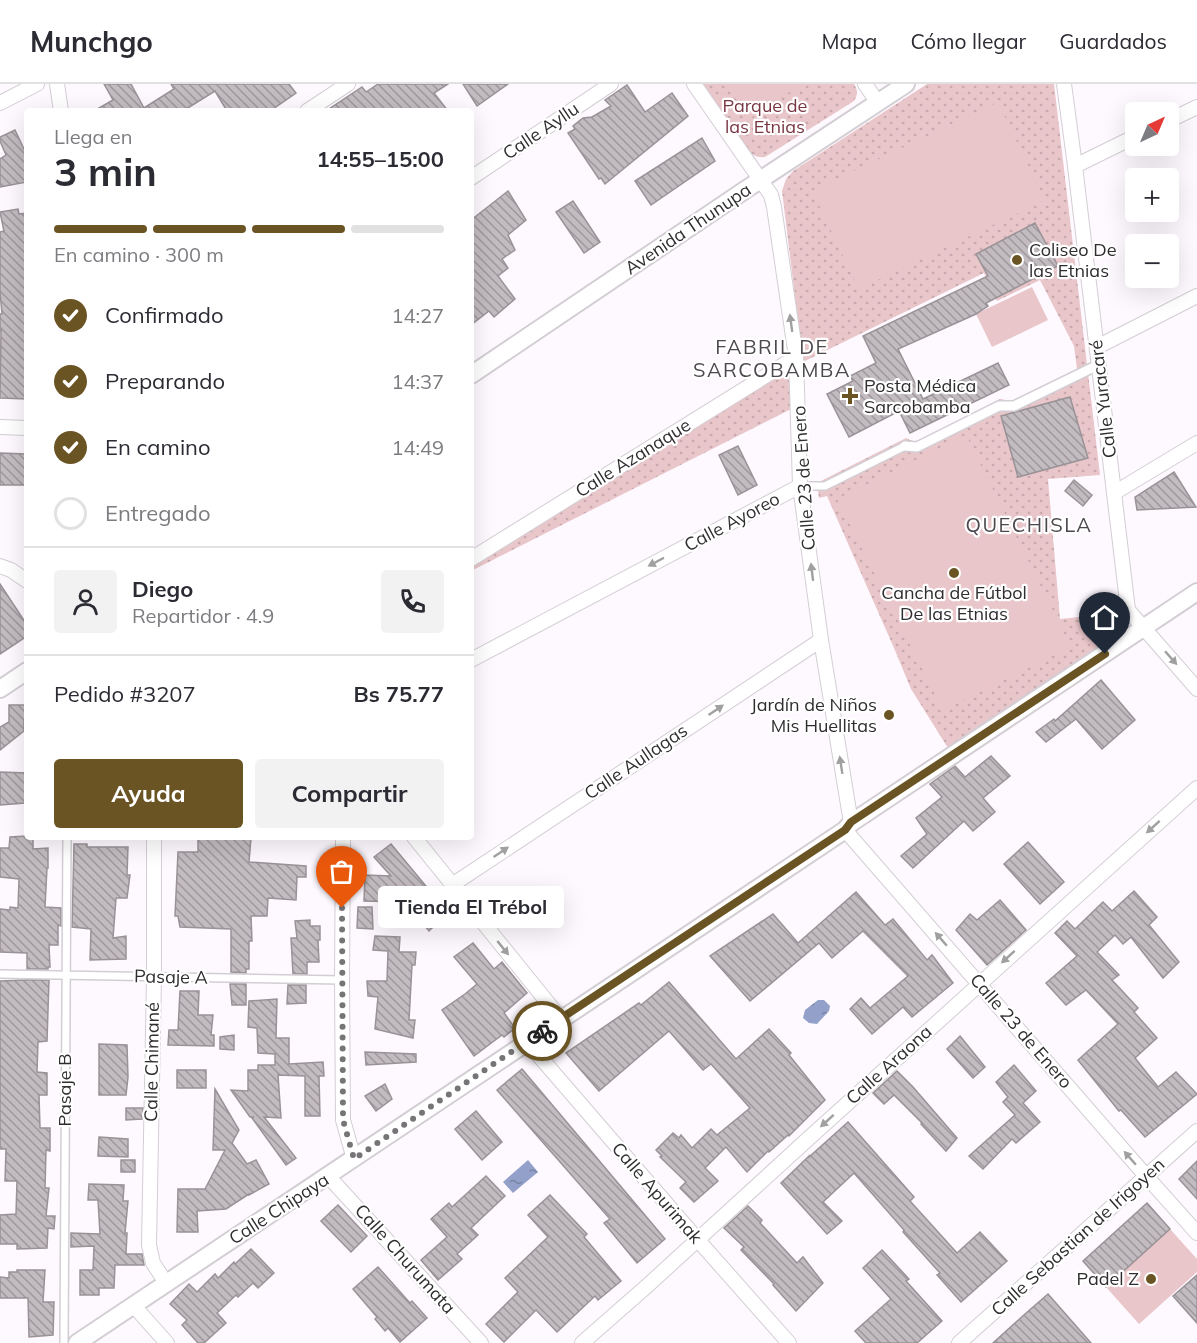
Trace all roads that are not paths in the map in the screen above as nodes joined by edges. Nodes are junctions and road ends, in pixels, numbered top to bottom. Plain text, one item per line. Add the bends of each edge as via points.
1 (38, 84) edge
2 (57, 84) edge
3 (348, 84) edge
4 (611, 84) edge
5 (694, 84) edge
6 (865, 84) edge
7 (906, 84) edge
8 (1064, 84) edge
9 (0, 103) edge
10 (878, 103) junction
11 (1197, 107) edge
12 (61, 108) edge
13 (312, 108) edge
14 (1179, 115) edge
15 (1125, 141) edge
16 (1075, 166) junction
17 (474, 176) edge
18 (760, 180) junction
19 (1197, 296) edge
20 (1097, 347) junction
21 (796, 357) junction
22 (1098, 365) junction
23 (474, 373) edge
24 (0, 427) edge
25 (24, 428) edge
26 (1197, 444) edge
27 (905, 447) joint
28 (801, 486) junction
29 (1114, 493) junction
30 (474, 557) edge
31 (0, 566) edge
32 (24, 580) edge
33 (1197, 592) edge
34 (1144, 628) junction
35 (821, 640) junction
36 (474, 657) edge
37 (24, 673) edge
38 (0, 689) edge
39 (1197, 689) edge
40 (1197, 788) edge
41 (848, 826) junction
42 (67, 840) edge
43 (154, 840) edge
44 (343, 840) edge
45 (416, 840) edge
46 (452, 885) junction
47 (0, 974) edge
48 (66, 975) junction
49 (154, 977) junction
50 (342, 980) junction
51 (980, 983) junction
52 (561, 1019) junction
53 (526, 1042) junction
54 (1197, 1131) edge
55 (354, 1159) junction
56 (328, 1176) junction
57 (1146, 1176) junction
58 (1197, 1233) edge
59 (697, 1239) junction
60 (165, 1283) junction
61 (133, 1305) junction
62 (64, 1343) edge
63 (77, 1343) edge
64 (167, 1343) edge
65 (481, 1343) edge
66 (582, 1343) edge
67 (789, 1343) edge
68 (959, 1343) edge

1 - 9 street
2 - 12 street
3 - 13 street
4 - 17 street, Calle Ayllu
5 - 18 street, Calle 23 de Enero
6 - 10 street
7 - 10 street, Avenida Thunupa
8 - 16 street, Calle Yuracaré
10 - 18 street, Avenida Thunupa
11 - 14 street
15 - 16 street
16 - 20 street, Calle Yuracaré
21 -> 18 street, Calle 23 de Enero via 774,207
18 - 23 street, Avenida Thunupa
19 - 20 street
20 - 22 street, Calle Yuracaré
21 - 28 street, Calle 23 de Enero
21 - 30 street, Calle Azanaque
22 - 27 street, Calle Ayoreo via 1014,406 999,406 917,447
22 - 29 street, Calle Yuracaré
24 - 25 street
26 - 29 street
27 - 28 lane, Calle Ayoreo via 825,486
35 -> 28 street, Calle 23 de Enero
28 -> 36 street, Calle Ayoreo
29 - 34 street, Calle Yuracaré via 1128,610
31 - 32 street
33 - 34 street, Calle Chipaya
34 -> 39 street, Calle Yuracaré
34 - 41 street, Calle Chipaya
41 -> 35 street, Calle 23 de Enero
46 -> 35 street, Calle Aullagas
37 - 38 street
40 -> 51 street, Calle Araona
51 -> 41 street, Calle 23 de Enero
41 - 52 street, Calle Chipaya
42 - 48 lane, Pasaje B
43 - 49 street, Calle Chimané
44 - 50 street
45 - 46 street
46 -> 52 street
47 - 48 lane, Pasaje A
48 - 49 lane, Pasaje A
48 - 62 lane, Pasaje B
49 - 50 lane, Pasaje A
49 - 60 street, Calle Chimané via 149,1245 153,1263
50 - 55 street via 343,1120
57 -> 51 street, Calle 23 de Enero
51 -> 59 street, Calle Araona
52 - 53 street, Calle Chipaya
53 - 55 street, Calle Chipaya
53 - 59 street, Calle Apurimak
54 - 57 street, Calle Sebastian de Irigoyen
55 - 56 street, Calle Chipaya
56 - 60 street, Calle Chipaya
56 - 65 street, Calle Churumata
57 - 58 street, Calle 23 de Enero
57 - 68 street, Calle Sebastian de Irigoyen
59 - 66 street, Calle Araona
59 - 67 street, Calle Apurimak
60 - 61 street, Calle Chipaya
61 - 63 street, Calle Chipaya
61 - 64 street

